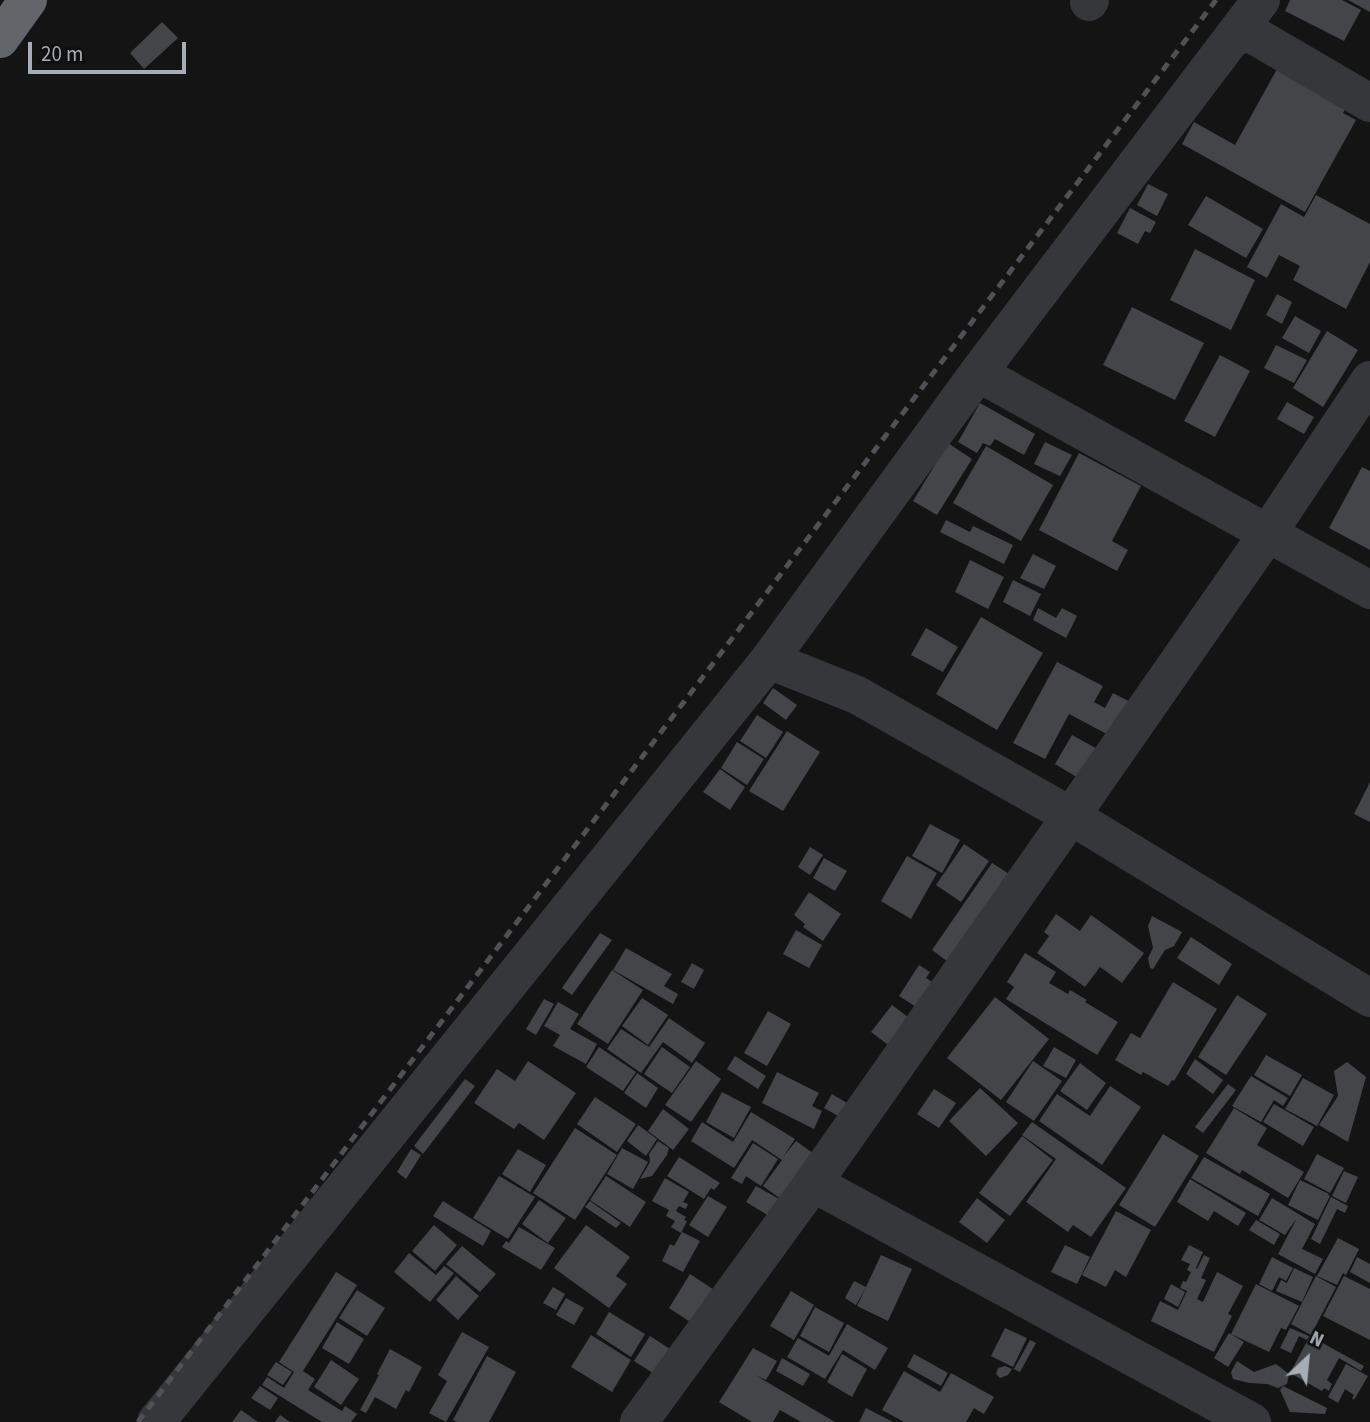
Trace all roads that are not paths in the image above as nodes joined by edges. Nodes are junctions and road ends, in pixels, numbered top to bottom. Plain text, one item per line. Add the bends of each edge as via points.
1 (28, 0) edge
2 (1261, 0) edge
3 (1233, 37) junction
4 (0, 40) edge
5 (1370, 103) edge
6 (978, 373) junction
7 (1370, 380) edge
8 (1268, 533) junction
9 (1370, 590) edge
10 (769, 660) junction
11 (1071, 816) junction
12 (1370, 998) edge
13 (813, 1183) junction
14 (156, 1422) edge
15 (639, 1422) edge
16 (1252, 1422) edge

1 - 4 highway
2 - 3 street
3 - 5 street via 1250,33
3 - 6 street
6 - 8 street
6 - 10 street
7 - 8 street
8 - 9 street
8 - 11 street
10 - 11 street via 858,695
10 - 14 street
11 - 12 street
11 - 13 street
13 - 15 street
13 - 16 street

